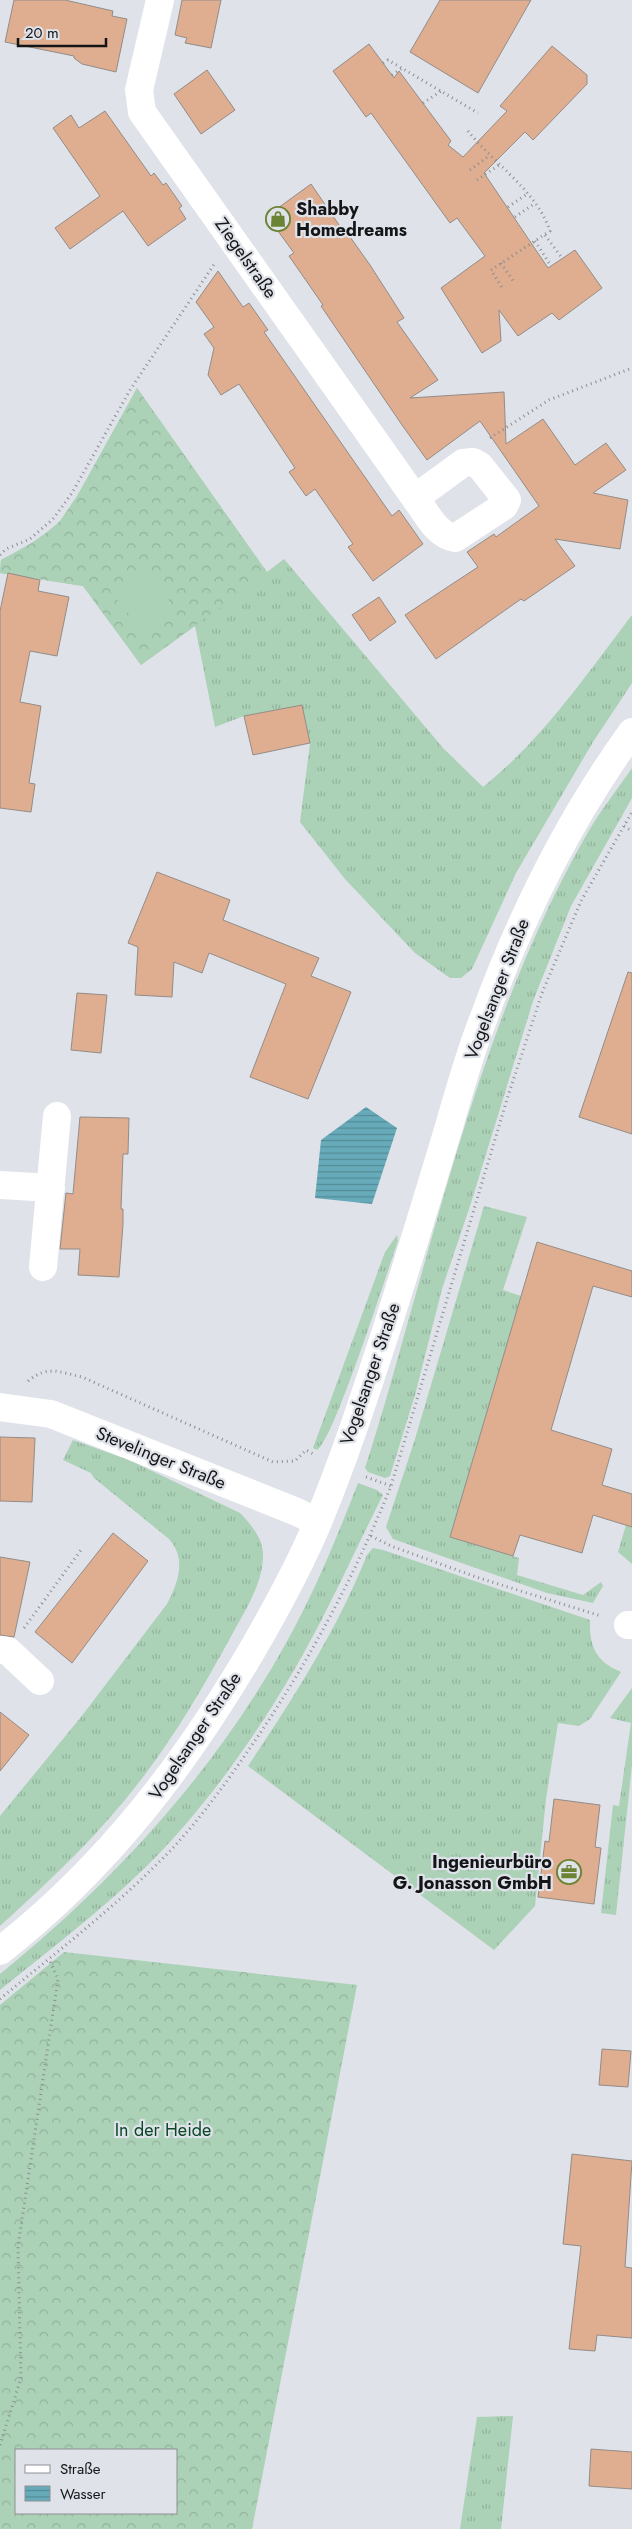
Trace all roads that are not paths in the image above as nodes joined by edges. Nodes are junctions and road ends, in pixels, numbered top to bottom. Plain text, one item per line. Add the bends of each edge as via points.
1 (160, 0) edge
2 (415, 498) junction
3 (632, 732) edge
4 (58, 1116) dead end
5 (0, 1185) edge
6 (51, 1188) junction
7 (43, 1267) dead end
8 (4, 1407) edge
9 (318, 1522) junction
10 (4, 1650) edge
11 (40, 1681) dead end
12 (0, 1951) edge

1 - 2 street, Ziegelstraße via 139,90 142,112
2 - 2 street, Ziegelstraße via 440,532 455,538 504,506 507,500 480,466 473,462 463,464
3 - 9 street, Vogelsanger Straße via 552,860 500,975 462,1084 385,1332
4 - 6 street
5 - 6 street
6 - 7 street
8 - 9 street, Stevelinger Straße via 51,1414
9 - 12 street, Vogelsanger Straße via 274,1612 224,1697 157,1795 72,1888
10 - 11 street

